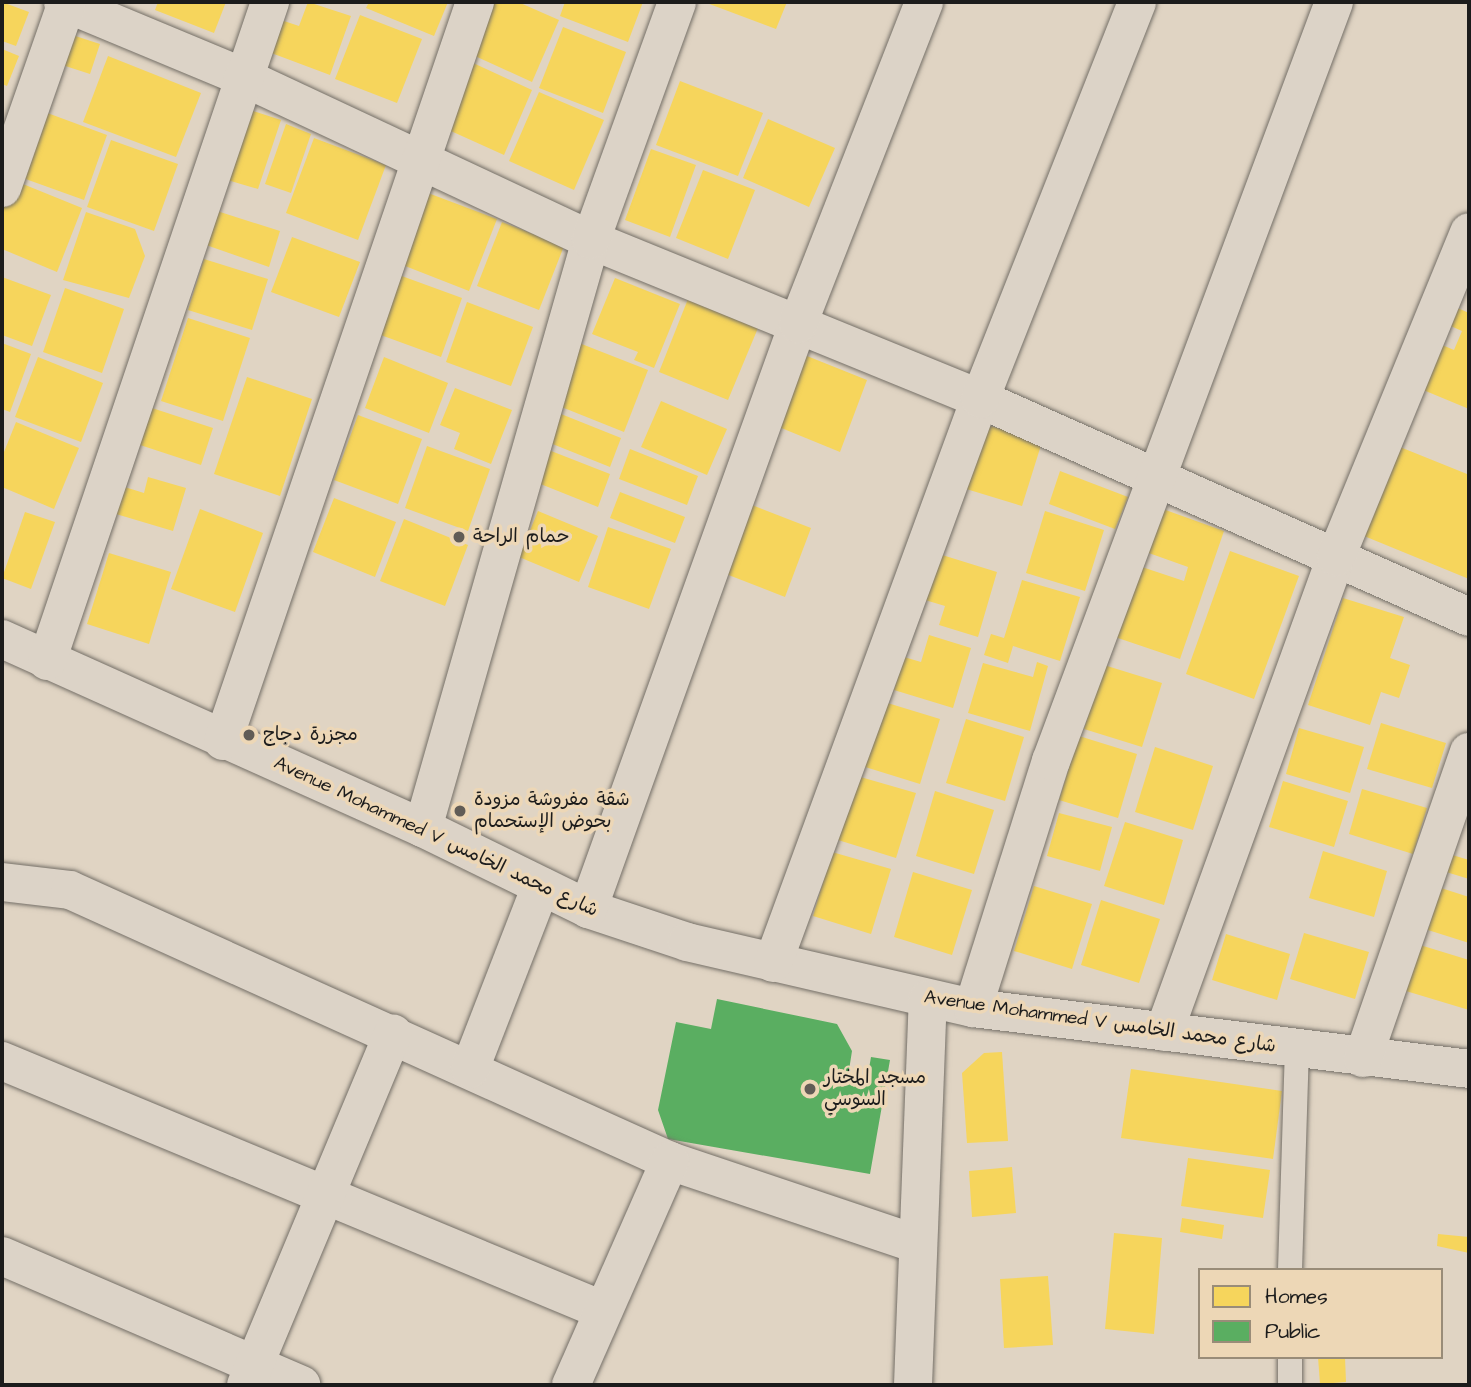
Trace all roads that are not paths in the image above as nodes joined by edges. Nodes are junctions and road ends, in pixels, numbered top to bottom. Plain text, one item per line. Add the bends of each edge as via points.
1 (66, 2) edge
2 (270, 2) edge
3 (475, 2) edge
4 (677, 2) edge
5 (924, 2) edge
6 (1137, 2) edge
7 (1335, 2) edge
8 (243, 77) junction
9 (421, 161) junction
10 (2, 188) edge
11 (1469, 232) edge
12 (591, 240) junction
13 (798, 324) junction
14 (980, 399) junction
15 (1155, 479) junction
16 (1336, 557) junction
17 (1469, 617) edge
18 (2, 639) edge
19 (47, 661) junction
20 (223, 741) junction
21 (1469, 752) edge
22 (423, 828) junction
23 (2, 881) edge
24 (541, 886) junction
25 (587, 909) junction
26 (774, 963) junction
27 (928, 999) junction
28 (973, 1008) junction
29 (1164, 1032) junction
30 (393, 1033) junction
31 (1297, 1051) junction
32 (1363, 1058) junction
33 (2, 1061) edge
34 (470, 1069) junction
35 (1469, 1069) edge
36 (670, 1161) junction
37 (329, 1197) junction
38 (916, 1244) junction
39 (2, 1256) edge
40 (1290, 1268) edge
41 (603, 1310) junction
42 (1290, 1359) edge
43 (250, 1375) edge
44 (301, 1385) edge
45 (571, 1385) edge
46 (913, 1385) edge
47 (1290, 1385) edge

1 - 8 street
1 - 10 street
2 - 8 street
3 - 9 street
4 - 12 street
5 - 13 street
6 - 14 street
7 - 15 street
8 - 9 street
8 - 19 street
9 - 12 street
9 - 20 street
11 - 16 street
12 - 13 street
12 - 22 street
13 - 14 street
13 - 25 street
14 - 15 street
14 - 26 street
15 - 16 street
15 - 28 street via 1051,761
16 - 17 street
16 - 29 street
18 - 19 street, Avenue Mohammed V شارع محمد الخامس
19 - 20 street, Avenue Mohammed V شارع محمد الخامس
20 - 22 street, Avenue Mohammed V شارع محمد الخامس
21 - 32 street
22 - 24 street, Avenue Mohammed V شارع محمد الخامس
23 - 30 street via 71,890
24 - 25 street, Avenue Mohammed V شارع محمد الخامس
24 - 34 street
25 - 26 street, Avenue Mohammed V شارع محمد الخامس
26 - 27 street, Avenue Mohammed V شارع محمد الخامس
27 - 28 street, Avenue Mohammed V شارع محمد الخامس
27 - 38 street
28 - 29 street, Avenue Mohammed V شارع محمد الخامس
29 - 31 street, Avenue Mohammed V شارع محمد الخامس
30 - 34 street
30 - 37 street
31 - 32 street, Avenue Mohammed V شارع محمد الخامس
31 - 40 lane
32 - 35 street, Avenue Mohammed V شارع محمد الخامس
33 - 37 street
34 - 36 street
36 - 38 street
36 - 41 street
37 - 41 street
37 - 43 street
38 - 46 street
39 - 43 street
41 - 45 street
42 - 47 lane
43 - 44 street

